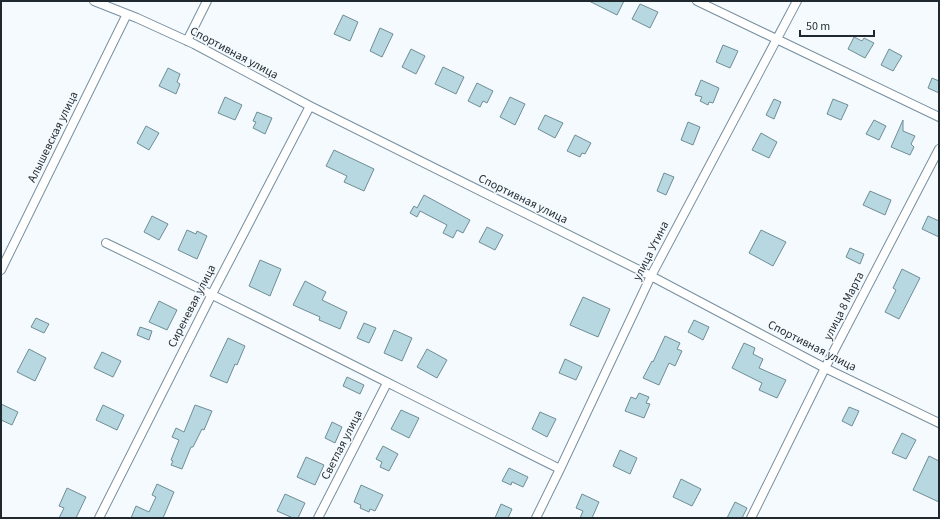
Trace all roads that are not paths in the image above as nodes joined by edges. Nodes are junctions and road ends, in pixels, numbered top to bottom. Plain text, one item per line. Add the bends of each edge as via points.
1 (94, 1) edge
2 (207, 1) edge
3 (697, 1) edge
4 (797, 1) edge
5 (127, 14) junction
6 (777, 39) junction
7 (187, 41) junction
8 (310, 106) junction
9 (939, 117) edge
10 (939, 149) edge
11 (106, 243) dead end
12 (1, 270) edge
13 (651, 276) junction
14 (212, 294) junction
15 (825, 368) junction
16 (387, 383) junction
17 (939, 422) edge
18 (560, 469) junction
19 (100, 518) edge
20 (318, 518) edge
21 (536, 518) edge
22 (751, 518) edge

1 - 5 street, Спортивная улица
2 - 7 street
3 - 6 street
4 - 6 street, улица Утина
5 - 7 street, Спортивная улица
5 - 12 street, Алышевская улица
6 - 9 street
6 - 13 street, улица Утина
7 - 8 street, Спортивная улица
8 - 13 street, Спортивная улица
8 - 14 street, Сиреневая улица
10 - 15 street, улица 8 Марта
11 - 14 street
13 - 15 street, Спортивная улица
13 - 18 street, улица Утина
14 - 16 street
14 - 19 street, Сиреневая улица
15 - 17 street, Спортивная улица
15 - 22 street, улица 8 Марта
16 - 18 street
16 - 20 street, Светлая улица
18 - 21 street, улица Утина

